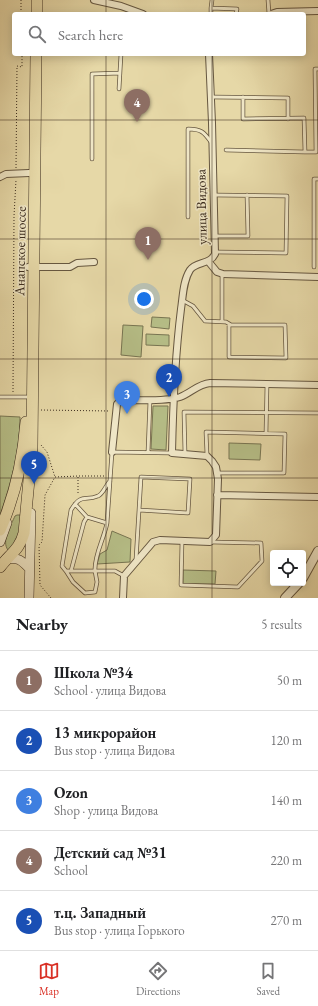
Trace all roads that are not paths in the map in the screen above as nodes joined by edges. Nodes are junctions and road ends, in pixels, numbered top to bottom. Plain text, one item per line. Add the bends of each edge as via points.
1 (30, 0) edge
2 (37, 0) edge
3 (94, 0) edge
4 (212, 0) edge
5 (268, 0) edge
6 (211, 8) junction
7 (128, 11) edge
8 (318, 11) edge
9 (30, 12) edge
10 (37, 12) edge
11 (211, 12) edge
12 (236, 12) edge
13 (270, 12) edge
14 (277, 12) edge
15 (29, 56) edge
16 (36, 56) edge
17 (121, 56) edge
18 (209, 56) edge
19 (318, 69) edge
20 (120, 73) junction
21 (119, 89) dead end
22 (211, 97) junction
23 (243, 98) junction
24 (288, 119) junction
25 (213, 144) junction
26 (226, 150) dead end
27 (305, 152) junction
28 (92, 159) dead end
29 (29, 173) junction
30 (0, 177) edge
31 (318, 179) edge
32 (213, 195) junction
33 (247, 196) junction
34 (188, 217) dead end
35 (214, 236) junction
36 (214, 252) junction
37 (208, 261) junction
38 (94, 262) dead end
39 (31, 266) junction
40 (314, 267) dead end
41 (222, 274) junction
42 (318, 277) edge
43 (182, 300) junction
44 (222, 322) junction
45 (229, 324) junction
46 (267, 384) junction
47 (318, 385) edge
48 (28, 386) junction
49 (0, 397) edge
50 (28, 397) junction
51 (174, 398) junction
52 (150, 400) junction
53 (266, 413) junction
54 (318, 413) edge
55 (266, 433) junction
56 (35, 445) junction
57 (112, 452) junction
58 (148, 452) junction
59 (172, 453) junction
60 (185, 454) junction
61 (207, 456) junction
62 (217, 473) junction
63 (110, 481) junction
64 (217, 495) junction
65 (318, 497) edge
66 (75, 504) junction
67 (139, 510) junction
68 (87, 517) junction
69 (107, 523) junction
70 (0, 530) edge
71 (182, 541) junction
72 (0, 542) edge
73 (210, 542) junction
74 (318, 551) edge
75 (136, 562) junction
76 (3, 563) edge
77 (29, 568) junction
78 (66, 571) junction
79 (70, 571) junction
80 (95, 571) junction
81 (306, 573) edge
82 (124, 576) junction
83 (29, 586) junction
84 (296, 586) edge
85 (29, 598) edge
86 (35, 598) edge
87 (124, 598) edge
88 (285, 598) edge

1 - 9 highway
2 - 10 highway
3 - 7 street
4 - 6 lane
5 - 13 lane
6 - 11 lane
6 - 12 lane via 237,9
8 - 14 street
15 - 29 highway, Анапское шоссе
16 - 39 highway, Анапское шоссе
17 - 20 lane
18 - 22 street, улица Видова
19 - 27 lane via 315,69 316,152
20 - 21 lane
20 - 28 lane via 92,74
22 - 23 lane
22 - 25 street, улица Видова
23 - 24 lane via 288,98
23 - 24 lane via 243,119
24 - 27 lane via 304,118
25 - 32 street, улица Видова
25 - 34 lane via 204,132 188,129
26 - 27 lane
29 - 30 street via 6,174
29 - 39 highway, Анапское шоссе
31 - 40 lane via 314,179
32 - 33 lane
32 - 35 street, улица Видова
33 - 35 lane via 248,236
33 - 36 lane via 287,196 286,253
35 - 36 street, улица Видова
36 - 37 street, улица Видова via 213,258
37 - 41 street
37 - 43 street, улица Видова via 196,264 190,270
38 - 39 street via 77,263 70,267
39 - 48 highway
39 - 56 highway, Анапское шоссе
41 - 42 street
41 - 44 lane
43 - 44 lane via 192,306 205,321
43 - 51 street, улица Видова via 176,344
44 - 45 lane
45 - 45 lane via 286,325 286,358 229,357
46 - 47 street
46 - 51 street via 204,383
46 - 53 lane
48 - 50 highway
48 - 72 main road via 31,392 28,440 12,511
49 - 50 lane
50 - 70 highway via 19,472
51 - 52 street
51 - 59 street, улица Видова
52 - 57 street via 121,400 118,404
52 - 58 lane
53 - 54 lane
53 - 55 lane
53 - 60 lane via 184,412
55 - 61 lane via 206,432
55 - 62 lane via 284,434 284,473
56 - 76 highway, Анапское шоссе via 23,537 16,551
56 - 77 main road
57 - 58 lane
57 - 63 lane
58 - 59 lane
59 - 60 street
60 - 61 street
61 - 62 street
62 - 64 street
63 - 66 lane via 97,497 83,498
63 - 69 lane
64 - 65 street
64 - 73 street via 216,535
66 - 68 lane
66 - 78 lane via 71,510 62,566
67 - 67 lane via 141,477 190,479 188,512
67 - 75 lane
68 - 69 lane
68 - 79 lane
69 - 80 lane via 95,562
71 - 73 street
71 - 73 lane via 181,585 238,587 262,561 261,542
71 - 75 street via 153,542
74 - 81 street
75 - 82 street
76 - 77 main road via 15,557
77 - 83 main road
78 - 79 lane
78 - 80 lane via 85,593 96,592
79 - 80 lane
80 - 82 lane via 115,571
82 - 87 street
83 - 85 main road
83 - 86 main road
84 - 88 street

